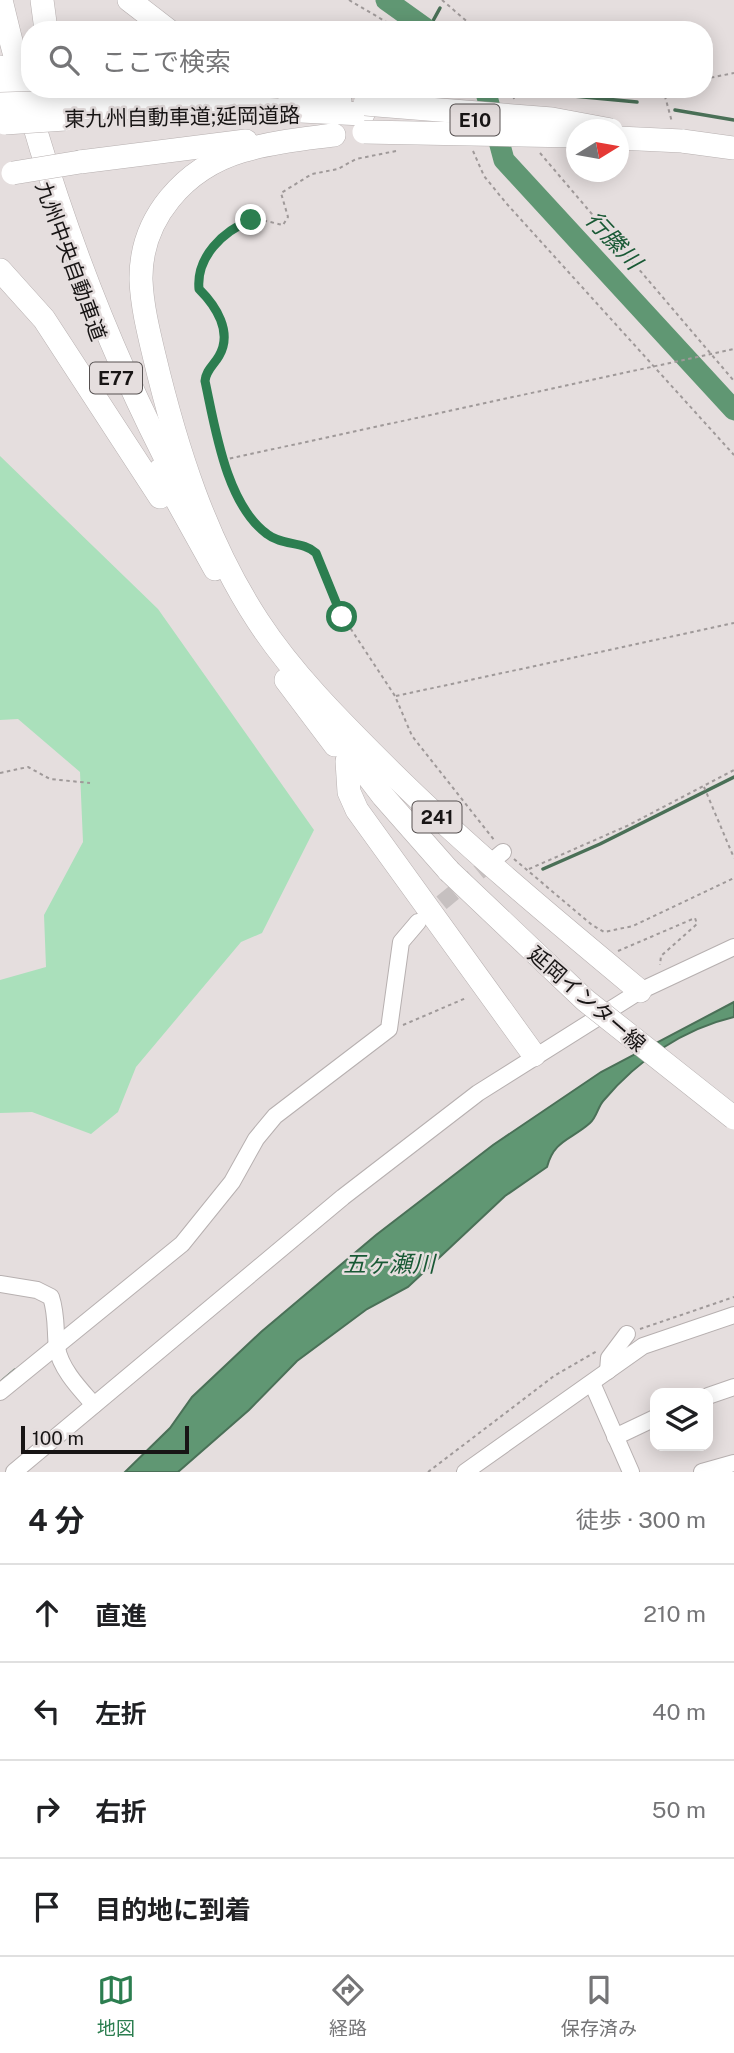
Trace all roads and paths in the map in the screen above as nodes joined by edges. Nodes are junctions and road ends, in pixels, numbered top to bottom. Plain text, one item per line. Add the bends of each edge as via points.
1 (1, 0) edge
2 (42, 0) edge
3 (129, 0) edge
4 (349, 0) edge
5 (442, 0) edge
6 (45, 21) edge
7 (156, 21) edge
8 (385, 21) edge
9 (466, 21) edge
10 (0, 38) edge
11 (0, 67) edge
12 (734, 72) edge
13 (713, 77) edge
14 (310, 98) edge
15 (513, 98) edge
16 (514, 102) dead end
17 (60, 105) edge
18 (7, 113) edge
19 (364, 117) junction
20 (566, 122) edge
21 (566, 129) edge
22 (334, 135) junction
23 (629, 135) edge
24 (566, 136) edge
25 (470, 143) dead end
26 (405, 149) dead end
27 (536, 149) dead end
28 (734, 149) edge
29 (34, 160) junction
30 (6, 174) edge
31 (0, 270) edge
32 (99, 309) junction
33 (734, 349) edge
34 (711, 355) junction
35 (654, 366) junction
36 (734, 381) edge
37 (734, 455) edge
38 (223, 460) junction
39 (254, 623) junction
40 (734, 623) edge
41 (395, 696) junction
42 (347, 761) junction
43 (734, 770) edge
44 (0, 773) edge
45 (90, 783) dead end
46 (703, 786) junction
47 (734, 858) edge
48 (528, 869) junction
49 (449, 871) junction
50 (734, 878) edge
51 (418, 922) tunnel mouth
52 (734, 947) edge
53 (609, 955) dead end
54 (649, 987) junction
55 (466, 998) dead end
56 (389, 1029) junction
57 (534, 1055) junction
58 (734, 1118) edge
59 (0, 1284) edge
60 (734, 1297) edge
61 (734, 1315) edge
62 (627, 1334) junction
63 (57, 1345) junction
64 (608, 1371) junction
65 (592, 1382) junction
66 (734, 1387) edge
67 (0, 1392) edge
68 (713, 1394) edge
69 (94, 1405) junction
70 (650, 1420) edge
71 (615, 1437) junction
72 (734, 1463) edge
73 (14, 1472) edge
74 (428, 1472) edge
75 (465, 1472) edge
76 (631, 1472) edge
77 (702, 1472) edge

1 - 18 highway, E77
2 - 6 highway
3 - 7 highway
4 - 8 path
5 - 9 path
10 - 18 highway, E77
11 - 29 highway
12 - 13 path
14 - 19 highway
15 - 16 path
17 - 18 highway, bridge
17 - 19 highway, 東九州自動車道;延岡道路 / E10
17 - 19 highway, 東九州自動車道;延岡道路 / E10 via 177,103
17 - 32 highway via 70,218
18 - 29 highway, 九州中央自動車道 / E77
18 - 32 highway, 九州中央自動車道 / E77 via 71,235
19 - 20 highway, bridge
19 - 21 highway, 東九州自動車道;延岡道路 / E10
19 - 22 highway
19 - 24 highway, bridge via 447,131
22 - 30 highway, bridge via 230,142
22 - 39 highway via 243,150 199,171 157,217 142,262 147,324 186,469
23 - 28 highway, bridge
25 - 35 path via 485,176 506,203
26 - 38 path via 312,174 281,193 288,217 283,225 251,220 237,225 214,245 198,277 199,289 212,303 223,330 222,351 205,381
27 - 34 path
29 - 39 highway, 九州中央自動車道 / E77 via 74,277 125,398 183,516
31 - 39 highway via 44,319 183,533
32 - 39 highway, 九州中央自動車道 / E77 via 173,473
33 - 34 path
34 - 35 path
34 - 36 path
35 - 37 path
35 - 38 path
38 - 41 path via 245,507 263,531 278,543 309,547 316,553 342,617
39 - 42 highway, 延岡インター線 / 241
39 - 49 highway, 延岡インター線 / 241 via 352,757
39 - 54 highway, 241 via 327,707 424,805 505,879
40 - 41 path
41 - 48 path via 412,736 500,854
42 - 49 highway, 延岡インター線 / 241
42 - 57 highway, 241 via 349,792 357,810
43 - 46 path
44 - 45 path via 28,767 50,779
46 - 47 path
46 - 48 path via 629,825
48 - 50 path via 604,932 633,926
49 - 58 highway, 延岡インター線 / 241, bridge via 586,1000
51 - 56 street via 401,942
52 - 54 street
53 - 54 path via 695,918 696,924 661,956
54 - 57 street
55 - 56 path
56 - 63 street via 275,1116 198,1228
57 - 69 street via 427,1130
59 - 63 street via 51,1297
60 - 62 path
61 - 64 street via 643,1346
62 - 64 street via 609,1358
62 - 74 path via 554,1376
63 - 67 street
63 - 69 street via 67,1370
64 - 65 street
65 - 71 street
65 - 75 street
66 - 68 street
69 - 73 street
70 - 71 street
71 - 76 street
72 - 77 street

